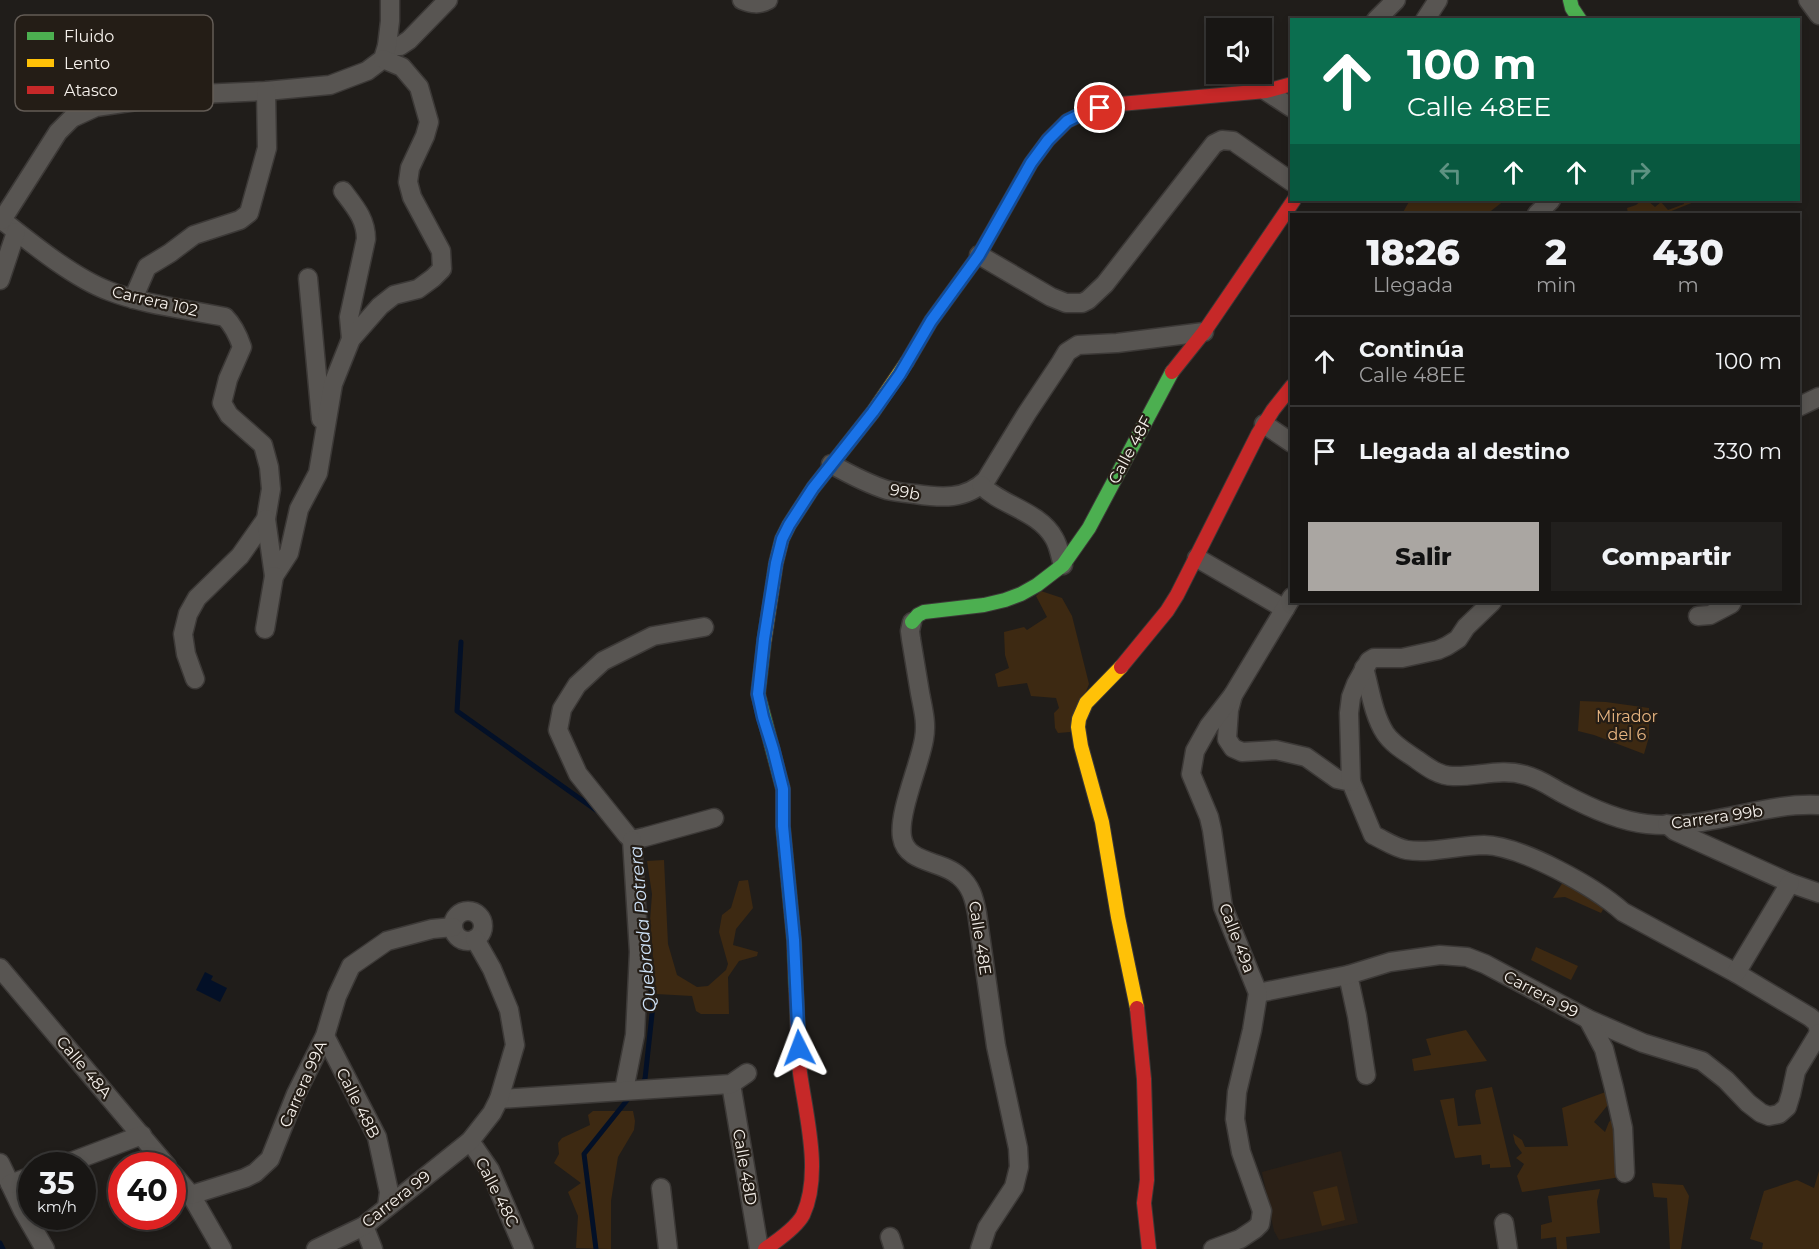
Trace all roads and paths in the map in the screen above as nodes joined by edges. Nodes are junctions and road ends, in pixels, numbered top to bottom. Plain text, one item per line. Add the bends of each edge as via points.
1 (390, 0) edge
2 (448, 0) edge
3 (742, 0) edge
4 (768, 0) edge
5 (1396, 0) edge
6 (1438, 0) edge
7 (1570, 0) edge
8 (1808, 0) edge
9 (1819, 15) edge
10 (1378, 18) edge
11 (1426, 18) edge
12 (1579, 18) edge
13 (385, 52) junction
14 (1290, 85) edge
15 (266, 91) junction
16 (1266, 92) junction
17 (213, 93) edge
18 (1290, 107) edge
19 (87, 111) edge
20 (1290, 181) edge
21 (343, 191) dead end
22 (1294, 201) edge
23 (1550, 201) edge
24 (1538, 213) edge
25 (1287, 219) edge
26 (1, 220) edge
27 (16, 232) junction
28 (979, 255) junction
29 (308, 278) dead end
30 (0, 280) edge
31 (133, 299) junction
32 (1204, 332) junction
33 (351, 339) junction
34 (1290, 389) edge
35 (1819, 397) edge
36 (1800, 406) edge
37 (1264, 424) junction
38 (323, 441) junction
39 (1290, 442) edge
40 (831, 465) junction
41 (981, 485) junction
42 (266, 519) junction
43 (1197, 558) junction
44 (1063, 565) junction
45 (274, 576) junction
46 (1288, 603) edge
47 (1491, 603) edge
48 (1732, 603) edge
49 (1698, 616) dead end
50 (912, 622) joint
51 (704, 627) dead end
52 (265, 629) dead end
53 (1364, 668) junction
54 (195, 679) dead end
55 (1233, 695) junction
56 (1351, 782) junction
57 (1819, 805) edge
58 (714, 818) dead end
59 (1667, 824) junction
60 (632, 840) junction
61 (1790, 883) junction
62 (1819, 893) edge
63 (453, 927) junction
64 (475, 939) junction
65 (0, 968) edge
66 (1736, 973) junction
67 (1348, 975) junction
68 (1258, 993) junction
69 (1588, 1019) junction
70 (1819, 1032) edge
71 (325, 1036) junction
72 (747, 1073) dead end
73 (1366, 1075) dead end
74 (731, 1084) junction
75 (626, 1090) junction
76 (499, 1099) junction
77 (142, 1135) junction
78 (470, 1141) junction
79 (96, 1152) edge
80 (156, 1152) edge
81 (0, 1163) edge
82 (1625, 1173) dead end
83 (18, 1181) edge
84 (10, 1184) junction
85 (662, 1188) dead end
86 (186, 1189) edge
87 (191, 1195) junction
88 (387, 1207) junction
89 (1504, 1222) dead end
90 (364, 1226) junction
91 (45, 1249) edge
92 (222, 1249) edge
93 (316, 1249) edge
94 (373, 1249) edge
95 (524, 1249) edge
96 (669, 1249) edge
97 (759, 1249) edge
98 (765, 1249) edge
99 (980, 1249) edge
100 (1149, 1249) edge
101 (1213, 1249) edge
102 (1508, 1249) edge

1 - 13 street
2 - 13 street via 409,40
3 - 4 street via 761,4
5 - 10 street
6 - 11 street
7 - 12 street
8 - 9 street
13 - 15 street via 367,71 330,85
13 - 33 street via 419,87 429,122 408,182 441,251 441,269 418,289 394,296 380,306
14 - 16 street
15 - 17 street
15 - 31 street via 267,148 249,213 240,220 194,235 147,267
16 - 18 street
16 - 28 street via 1120,104 1088,111 1067,121 1031,163
19 - 26 street via 72,118 58,132
20 - 28 street via 1233,141 1214,144 1105,284 1082,303 1058,300
21 - 33 street via 366,229 349,317
22 - 25 street, Calle 48F
23 - 24 street
25 - 32 street, Calle 48F
26 - 27 street, Carrera 102
27 - 30 street
27 - 31 street, Carrera 102 via 90,282
28 - 40 street via 931,321 900,374
29 - 38 street
31 - 42 street, Carrera 102 via 225,317 232,324 242,347 222,403 229,415 262,444 271,489
32 - 41 street via 1078,345 1067,352
32 - 44 street, Calle 48F via 1171,373 1089,528
33 - 38 street via 333,384
34 - 37 street
35 - 36 street
37 - 39 street
37 - 43 street
38 - 45 street via 318,473 299,509 289,553
40 - 41 street, 99b via 887,490 932,497 964,495
40 - 98 street via 782,539 758,694 784,802 800,1070 812,1168 802,1216 782,1239
41 - 44 street via 1048,529
42 - 45 street
42 - 54 street via 240,556 197,598 188,614 183,634
43 - 46 street
43 - 100 street via 1167,611 1086,703 1078,727 1102,822 1138,1014
44 - 50 street, Calle 48F via 1021,594 984,605 924,612
45 - 52 street
46 - 55 street, Calle 49a
47 - 53 street via 1447,646 1402,658 1374,658
48 - 49 street via 1710,615
50 - 99 street, Calle 48E via 911,639 926,728 903,816 902,836 909,852 952,870 973,895 996,1046 1018,1148 1014,1187 987,1228
51 - 60 street via 653,636 603,661 577,685 562,709 558,730 578,774
53 - 56 street via 1353,690 1349,713
53 - 59 street, Carrera 99b via 1386,734 1433,771 1451,776 1495,772 1527,775 1578,802 1611,814 1635,822
55 - 56 street via 1227,739 1233,748 1242,752 1276,750 1306,757 1337,779
55 - 68 street, Calle 49a via 1195,751 1191,774 1211,828 1223,907
56 - 66 street via 1373,835 1391,844 1407,850 1483,845 1506,848 1566,874 1623,912
57 - 59 street, Carrera 99b via 1782,806 1719,819
58 - 60 street
59 - 61 street
60 - 75 street via 639,952 635,1035
61 - 62 street
61 - 66 street
63 - 64 street via 454,933 464,940
63 - 64 street via 461,912 477,914 483,930
63 - 71 street, Carrera 99A via 387,942 351,966
64 - 76 street, Calle 48C via 510,1010 515,1045
65 - 77 street, Calle 48A
66 - 70 street via 1810,1017
67 - 68 street, Carrera 99
67 - 69 street, Carrera 99 via 1390,962 1459,955 1485,964
67 - 73 street
68 - 101 street, Calle 49a via 1234,1119 1262,1211 1260,1224 1240,1239
69 - 70 street, Carrera 99 via 1643,1043 1702,1061 1748,1103 1769,1116 1786,1107 1796,1071
69 - 82 street via 1604,1049 1617,1098
71 - 87 street, Carrera 99A via 263,1167 230,1184
71 - 88 street, Calle 48B via 377,1137 389,1192
72 - 74 street
74 - 75 street
74 - 97 street, Calle 48D
75 - 76 street
76 - 78 street, Calle 48C
77 - 79 street
77 - 80 street, Calle 48A
78 - 88 street, Carrera 99
78 - 95 street, Calle 48C via 490,1170
81 - 84 street
83 - 84 street
84 - 91 street
85 - 96 street
86 - 87 street
87 - 92 street
88 - 90 street, Carrera 99
89 - 102 street
90 - 93 street, Carrera 99
90 - 94 street

